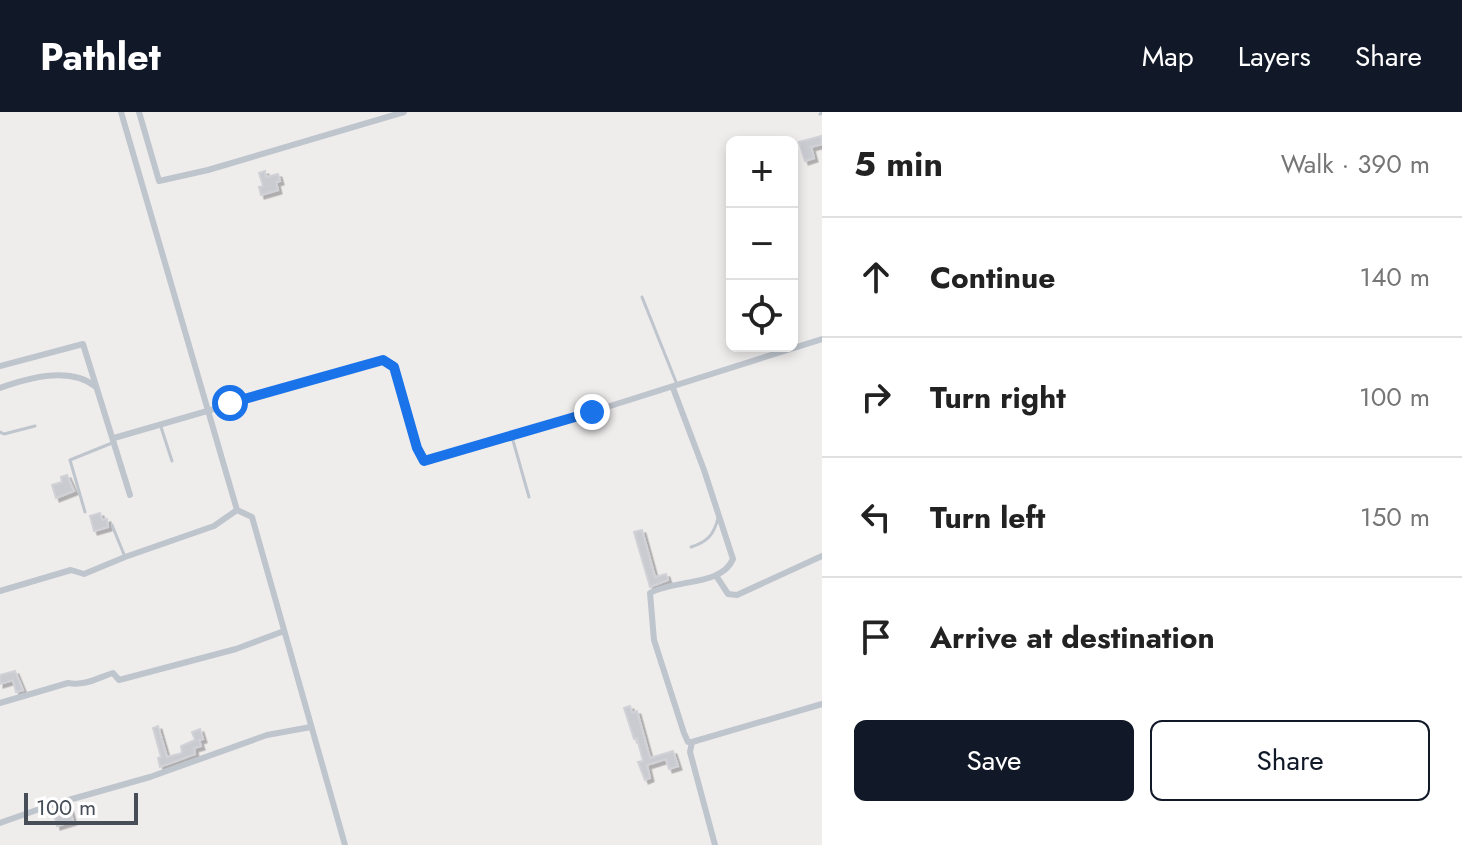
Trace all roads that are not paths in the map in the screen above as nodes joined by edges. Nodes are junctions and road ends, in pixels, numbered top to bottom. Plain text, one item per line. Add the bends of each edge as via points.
1 (121, 112) edge
2 (139, 112) edge
3 (372, 112) edge
4 (404, 112) edge
5 (375, 121) junction
6 (642, 297) dead end
7 (822, 339) edge
8 (0, 366) edge
9 (675, 386) junction
10 (0, 388) edge
11 (98, 389) junction
12 (206, 410) junction
13 (160, 424) junction
14 (35, 426) dead end
15 (0, 432) edge
16 (512, 437) junction
17 (115, 440) junction
18 (172, 461) dead end
19 (130, 495) dead end
20 (529, 497) dead end
21 (85, 512) dead end
22 (242, 512) junction
23 (718, 514) junction
24 (112, 525) dead end
25 (691, 547) dead end
26 (822, 556) edge
27 (125, 557) junction
28 (717, 577) junction
29 (0, 591) edge
30 (284, 631) junction
31 (0, 703) edge
32 (822, 704) edge
33 (311, 727) junction
34 (692, 742) junction
35 (0, 823) edge
36 (345, 845) edge
37 (715, 845) edge

1 - 12 street
2 - 5 street via 159,181
3 - 5 street
4 - 5 street
6 - 9 lane
7 - 9 street
8 - 11 street via 83,344
9 - 16 street
9 - 23 street
10 - 11 street via 56,376 80,379
11 - 17 street
12 - 13 street
12 - 16 street via 383,360 394,367 424,461
12 - 22 street
13 - 17 street
13 - 18 lane
14 - 15 lane
16 - 20 lane
17 - 19 street
17 - 21 lane via 70,460
22 - 27 street
22 - 30 street via 252,517
23 - 25 lane via 712,536
23 - 28 street via 733,559
24 - 27 lane
26 - 28 street via 737,595 728,594
27 - 29 street via 84,574 71,570
28 - 34 street via 650,593 654,640 684,733
30 - 31 street via 128,678 119,680 113,673 95,682 68,683
30 - 33 street
32 - 34 street
33 - 35 street via 267,735
33 - 36 street
34 - 37 street via 690,752

